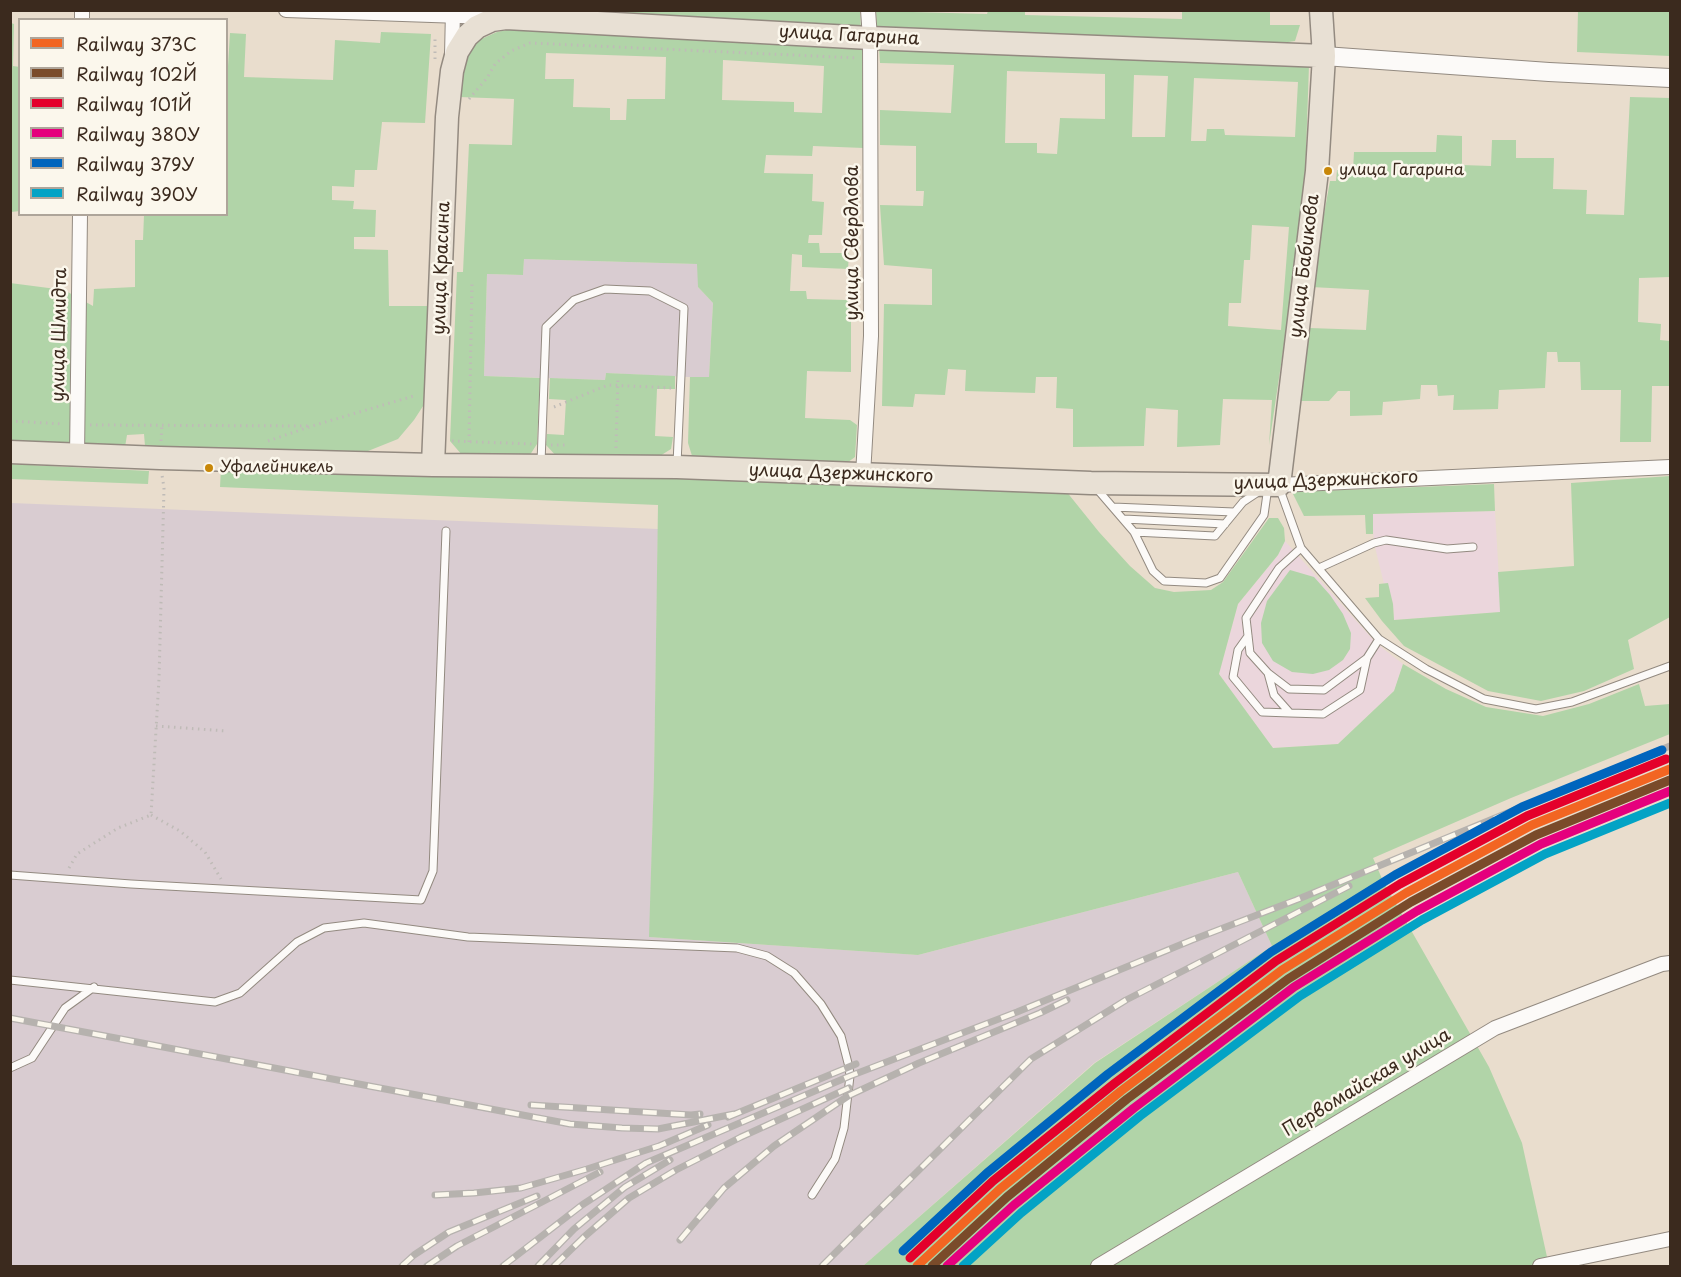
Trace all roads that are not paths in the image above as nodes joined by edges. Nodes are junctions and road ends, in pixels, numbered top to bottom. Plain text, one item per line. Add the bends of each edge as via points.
1 (286, 10) edge
2 (868, 10) edge
3 (1321, 10) edge
4 (453, 14) edge
5 (506, 18) junction
6 (870, 48) junction
7 (1324, 56) junction
8 (452, 71) junction
9 (1671, 78) edge
10 (80, 216) edge
11 (10, 452) edge
12 (541, 455) junction
13 (77, 456) junction
14 (433, 465) junction
15 (677, 467) junction
16 (1671, 467) edge
17 (863, 475) junction
18 (1091, 483) junction
19 (1273, 485) junction
20 (1113, 507) junction
21 (1234, 512) junction
22 (1124, 519) junction
23 (1225, 524) junction
24 (446, 531) dead end
25 (1134, 532) junction
26 (1473, 547) dead end
27 (1301, 548) junction
28 (1319, 568) junction
29 (1248, 636) junction
30 (1379, 639) junction
31 (1367, 658) junction
32 (1671, 666) edge
33 (1268, 673) junction
34 (1290, 713) junction
35 (10, 874) edge
36 (1671, 963) edge
37 (10, 980) edge
38 (94, 987) junction
39 (10, 1068) edge
40 (812, 1195) dead end
41 (1671, 1239) edge
42 (1098, 1266) edge
43 (1540, 1266) edge

1 - 4 street
2 - 6 street, улица Свердлова
3 - 7 main road, улица Бабикова
4 - 5 street
4 - 8 street
5 - 6 main road, улица Гагарина
5 - 8 main road, улица Гагарина via 492,20 467,36
6 - 7 main road, улица Гагарина
6 - 17 street, улица Свердлова via 871,336
7 - 9 street, улица Гагарина
7 - 19 main road, улица Бабикова via 1317,171
8 - 14 main road, улица Красина
10 - 13 street, улица Шмидта
11 - 13 main road, улица Дзержинского
12 - 14 main road, улица Дзержинского
12 - 15 main road, улица Дзержинского
12 - 15 lane via 546,327 574,300 605,289 650,291 684,308
13 - 14 main road, улица Дзержинского
15 - 17 main road, улица Дзержинского
16 - 19 street, улица Дзержинского
17 - 18 main road, улица Дзержинского
18 - 19 main road, улица Дзержинского
18 - 20 lane
19 - 21 lane via 1243,502
19 - 25 lane via 1264,515 1220,578 1206,583 1164,581 1153,571
19 - 27 lane
20 - 21 lane
20 - 22 lane
21 - 23 lane
22 - 23 lane
22 - 25 lane
23 - 25 lane via 1215,536
24 - 35 lane via 433,871 421,900
26 - 28 lane via 1447,549 1386,540
27 - 28 lane
27 - 29 lane via 1279,568 1246,618
28 - 30 lane
29 - 33 lane via 1250,653
29 - 34 lane via 1238,650 1233,677 1262,712
30 - 31 lane
30 - 32 lane via 1484,699 1536,709 1572,702
31 - 33 lane via 1324,690 1289,689
31 - 34 lane via 1360,690 1323,714
33 - 34 lane via 1274,694
36 - 42 street, Первомайская улица via 1494,1028
37 - 38 lane
38 - 39 lane via 65,1008 32,1058
38 - 40 lane via 215,1002 240,993 297,942 324,928 364,923 468,937 737,948 767,956 794,973 821,1004 842,1036 849,1067 844,1128 835,1159
41 - 43 street

